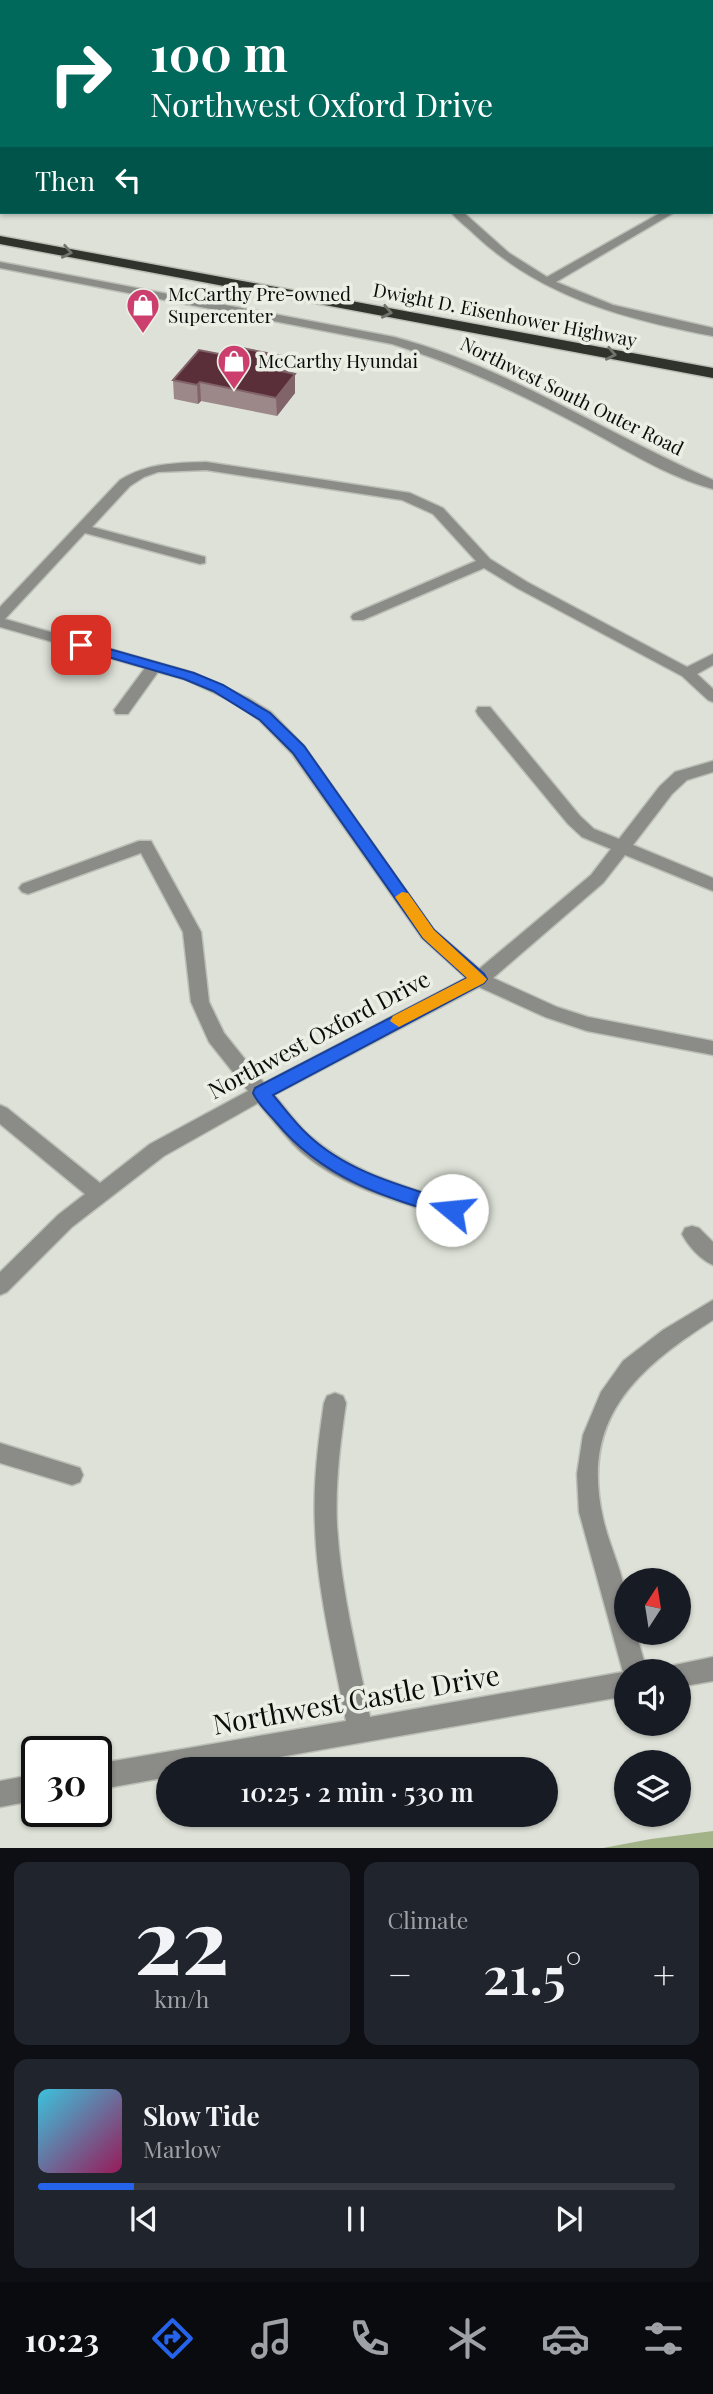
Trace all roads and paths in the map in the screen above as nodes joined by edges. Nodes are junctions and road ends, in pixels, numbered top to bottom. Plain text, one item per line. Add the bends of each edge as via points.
1 (458, 214) edge
2 (666, 214) edge
3 (0, 227) edge
4 (0, 240) edge
5 (0, 265) edge
6 (547, 282) junction
7 (713, 332) edge
8 (713, 359) edge
9 (713, 373) edge
10 (713, 485) edge
11 (81, 528) junction
12 (200, 560) dead end
13 (485, 562) junction
14 (0, 616) edge
15 (358, 617) dead end
16 (0, 622) edge
17 (713, 659) edge
18 (155, 666) junction
19 (687, 673) junction
20 (713, 697) edge
21 (122, 710) dead end
22 (484, 711) dead end
23 (713, 766) edge
24 (620, 848) junction
25 (713, 886) edge
26 (28, 888) dead end
27 (479, 979) junction
28 (713, 1048) edge
29 (261, 1093) junction
30 (0, 1113) edge
31 (98, 1193) junction
32 (452, 1210) dead end
33 (692, 1234) dead end
34 (713, 1256) edge
35 (0, 1286) edge
36 (713, 1308) edge
37 (335, 1404) dead end
38 (0, 1453) edge
39 (72, 1475) dead end
40 (632, 1659) edge
41 (713, 1669) edge
42 (691, 1673) edge
43 (614, 1686) edge
44 (361, 1732) junction
45 (112, 1774) edge
46 (21, 1790) edge
47 (0, 1794) edge

1 - 6 street via 511,260
2 - 6 street
3 - 8 highway, Dwight D. Eisenhower Highway
4 -> 9 highway, Dwight D. Eisenhower Highway
5 - 10 street, Northwest South Outer Road via 394,341 450,356
6 - 7 street via 603,306
11 - 12 street
11 - 13 street via 114,491 139,474 206,466 405,496 438,511
11 - 14 street
13 - 15 street
13 - 19 street
16 - 18 street
17 - 19 street
18 - 21 street
18 - 27 street via 218,688 265,716 298,750 428,934
19 - 20 street
22 - 24 street via 574,820 588,833
23 - 24 street, Northwest Oxford Drive via 681,776
24 - 25 street
24 - 27 street, Northwest Oxford Drive via 580,895
26 - 29 street via 145,845 192,932 200,1002 216,1037
27 - 28 street via 587,1024
27 - 29 street, Northwest Oxford Drive
29 - 31 street, Northwest Oxford Drive via 157,1150
29 - 32 street via 301,1140 325,1159 385,1190
30 - 31 street
31 - 35 street, Northwest Oxford Drive
33 - 34 street
36 - 40 street via 630,1369 600,1417 591,1450 590,1513
37 - 44 street via 326,1460 326,1528
38 - 39 street
41 - 42 street
43 - 44 street, Northwest Castle Drive
44 - 45 street, Northwest Castle Drive
46 - 47 street

